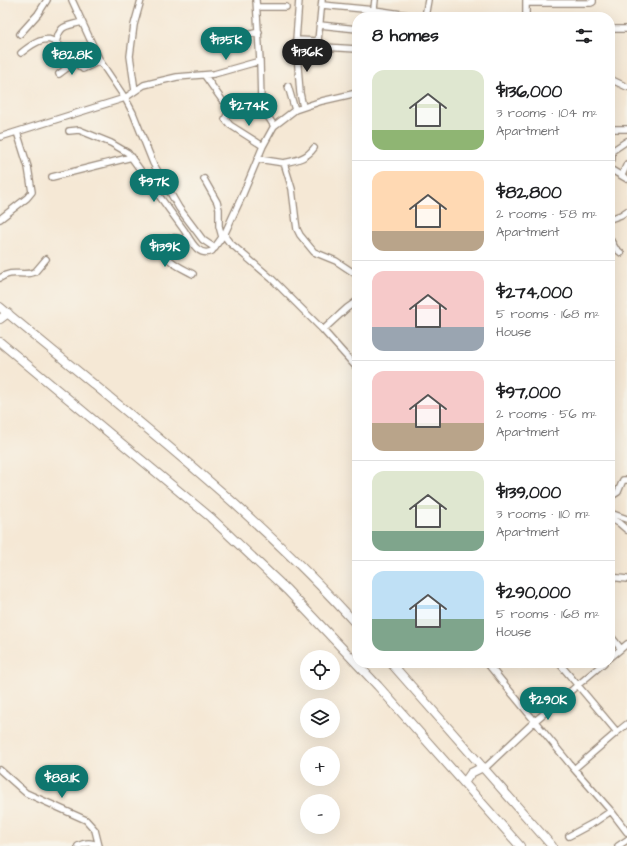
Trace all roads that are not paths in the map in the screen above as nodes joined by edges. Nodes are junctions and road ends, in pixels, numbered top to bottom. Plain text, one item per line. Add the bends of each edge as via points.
1 (47, 0) edge
2 (72, 0) edge
3 (141, 0) edge
4 (256, 0) edge
5 (299, 0) edge
6 (375, 0) edge
7 (428, 0) edge
8 (593, 0) edge
9 (526, 1) edge
10 (322, 2) edge
11 (257, 7) junction
12 (286, 7) dead end
13 (374, 10) junction
14 (388, 12) edge
15 (425, 12) edge
16 (526, 12) edge
17 (82, 22) junction
18 (320, 25) junction
19 (352, 28) edge
20 (615, 29) edge
21 (627, 29) edge
22 (258, 32) junction
23 (20, 34) dead end
24 (231, 39) dead end
25 (296, 40) junction
26 (318, 41) junction
27 (56, 43) junction
28 (352, 49) edge
29 (21, 52) dead end
30 (100, 61) junction
31 (260, 61) junction
32 (76, 62) junction
33 (59, 74) dead end
34 (205, 76) junction
35 (615, 81) edge
36 (288, 86) dead end
37 (627, 87) edge
38 (135, 91) junction
39 (352, 94) edge
40 (124, 98) junction
41 (222, 100) dead end
42 (239, 107) dead end
43 (303, 107) junction
44 (295, 110) junction
45 (274, 126) junction
46 (615, 129) edge
47 (627, 129) edge
48 (68, 131) dead end
49 (17, 132) junction
50 (0, 137) edge
51 (627, 141) edge
52 (263, 146) junction
53 (314, 148) dead end
54 (615, 149) edge
55 (132, 157) junction
56 (258, 160) junction
57 (284, 163) junction
58 (627, 164) edge
59 (615, 172) edge
60 (622, 176) junction
61 (52, 177) dead end
62 (204, 179) dead end
63 (627, 179) edge
64 (627, 211) edge
65 (615, 218) edge
66 (0, 219) edge
67 (223, 235) junction
68 (191, 242) junction
69 (215, 248) junction
70 (615, 248) edge
71 (621, 253) dead end
72 (46, 259) dead end
73 (352, 272) edge
74 (193, 274) dead end
75 (0, 278) edge
76 (352, 304) edge
77 (0, 307) edge
78 (8, 313) junction
79 (0, 319) edge
80 (323, 330) junction
81 (0, 342) edge
82 (352, 362) edge
83 (627, 480) edge
84 (615, 494) edge
85 (615, 515) edge
86 (627, 519) edge
87 (615, 521) edge
88 (627, 530) edge
89 (615, 578) edge
90 (627, 579) edge
91 (352, 618) edge
92 (615, 641) edge
93 (627, 644) edge
94 (621, 649) junction
95 (615, 654) edge
96 (352, 659) edge
97 (361, 668) edge
98 (395, 668) edge
99 (492, 668) edge
100 (563, 668) edge
101 (598, 668) edge
102 (577, 685) junction
103 (534, 721) junction
104 (627, 724) edge
105 (617, 732) junction
106 (484, 768) junction
107 (574, 769) junction
108 (0, 770) edge
109 (464, 783) junction
110 (611, 811) junction
111 (627, 832) edge
112 (569, 836) dead end
113 (627, 840) edge
114 (78, 846) edge
115 (99, 846) edge
116 (520, 846) edge
117 (552, 846) edge
118 (618, 846) edge

1 - 23 street
2 - 17 street
3 - 38 street via 134,25 130,56
4 - 11 street
5 - 25 street
6 - 13 street
7 - 15 street
8 - 9 street via 591,3
9 - 16 street
10 - 13 street
10 - 18 street
11 - 12 street
11 - 22 street
13 - 14 street
17 - 27 street via 61,29
17 - 30 street
18 - 19 street
18 - 26 street
20 - 21 street
22 - 24 street
22 - 31 street
25 - 26 street
25 - 43 street
26 - 28 street via 324,47
27 - 29 street via 42,39
27 - 32 street
30 - 32 street via 83,69
30 - 40 street
31 - 34 street
31 - 45 street via 261,103
32 - 33 street
34 - 38 street via 185,76 160,81 144,85
34 - 41 street
35 - 37 street
36 - 44 street
38 - 40 street
39 - 43 street
40 - 49 street
40 - 69 street via 154,163 179,208 203,240
42 - 52 street via 225,118 230,125
43 - 44 street
44 - 45 street
45 - 52 street
46 - 47 street
48 - 55 street via 79,130 125,150
49 - 50 street
49 - 66 street via 28,167 32,192
51 - 54 street
52 - 56 street
53 - 57 street via 305,157
55 - 61 street
55 - 68 street
56 - 57 street
56 - 67 street
57 - 73 street via 292,189 300,235 314,252 336,261
58 - 60 street
59 - 60 street
60 - 63 street
62 - 67 street via 217,202 218,222
64 - 65 street
67 - 69 street
67 - 80 street
68 - 69 street via 199,251 205,253
68 - 74 street via 171,238 166,240 164,250 172,262
70 - 71 street
72 - 75 street via 35,272 6,274
76 - 80 street
77 - 78 highway
78 - 79 highway
78 - 91 highway via 228,497
80 - 82 street
81 - 96 highway via 210,517 287,590
83 - 84 street via 623,480
85 - 86 street
87 - 88 street
89 - 90 street
92 - 94 street
93 - 94 street
94 - 95 street
97 - 109 highway
98 - 106 highway
99 - 103 street
100 - 102 street
101 - 102 street
102 - 103 street
102 - 105 street
103 - 106 street
103 - 107 street
104 - 105 street
105 - 107 street
106 - 109 highway via 471,772
106 - 117 highway
107 - 110 street
108 - 115 street via 26,793 86,820 95,830
109 - 116 highway
110 - 111 street
110 - 112 street
113 - 118 street
114 - 115 street via 91,842

